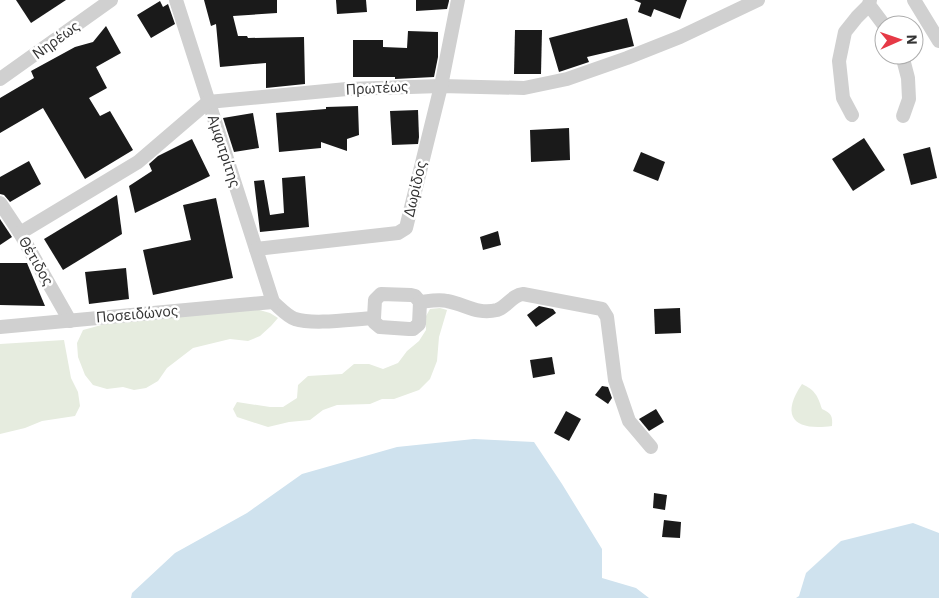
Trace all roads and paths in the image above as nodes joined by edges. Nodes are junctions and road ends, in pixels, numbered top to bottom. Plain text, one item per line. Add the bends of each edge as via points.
1 (111, 0) edge
2 (176, 0) edge
3 (458, 0) edge
4 (914, 0) edge
5 (748, 1) edge
6 (870, 3) edge
7 (878, 15) edge
8 (939, 41) edge
9 (905, 65) edge
10 (0, 79) edge
11 (441, 86) junction
12 (208, 102) junction
13 (852, 115) dead end
14 (902, 116) dead end
15 (0, 203) edge
16 (20, 233) junction
17 (256, 249) junction
18 (273, 302) junction
19 (420, 302) junction
20 (374, 318) junction
21 (70, 321) junction
22 (0, 327) edge
23 (651, 447) dead end

1 - 10 street, Νηρέως
2 - 12 street, Αμφιτρίτης
3 - 11 street, Δωρίδος
4 - 8 street
5 - 11 street, Πρωτέως via 680,37 567,79 524,88
6 - 7 street
6 - 13 street via 845,32 838,61 843,98
9 - 14 street via 909,99
11 - 12 street, Πρωτέως via 347,89
11 - 17 street, Δωρίδος via 404,231
12 - 16 street via 138,162
12 - 17 street, Αμφιτρίτης
15 - 16 street, Θέτιδος
16 - 21 street, Θέτιδος
17 - 18 street, Αμφιτρίτης
18 - 20 street via 289,316 310,322
18 - 21 street, Ποσειδώνος
19 - 20 street via 411,295 381,294 375,300
19 - 20 street via 419,324 413,329 380,328
19 - 23 street via 447,300 474,310 495,310 520,294 602,309 607,317 615,380 629,422
21 - 22 street, Ποσειδώνος

